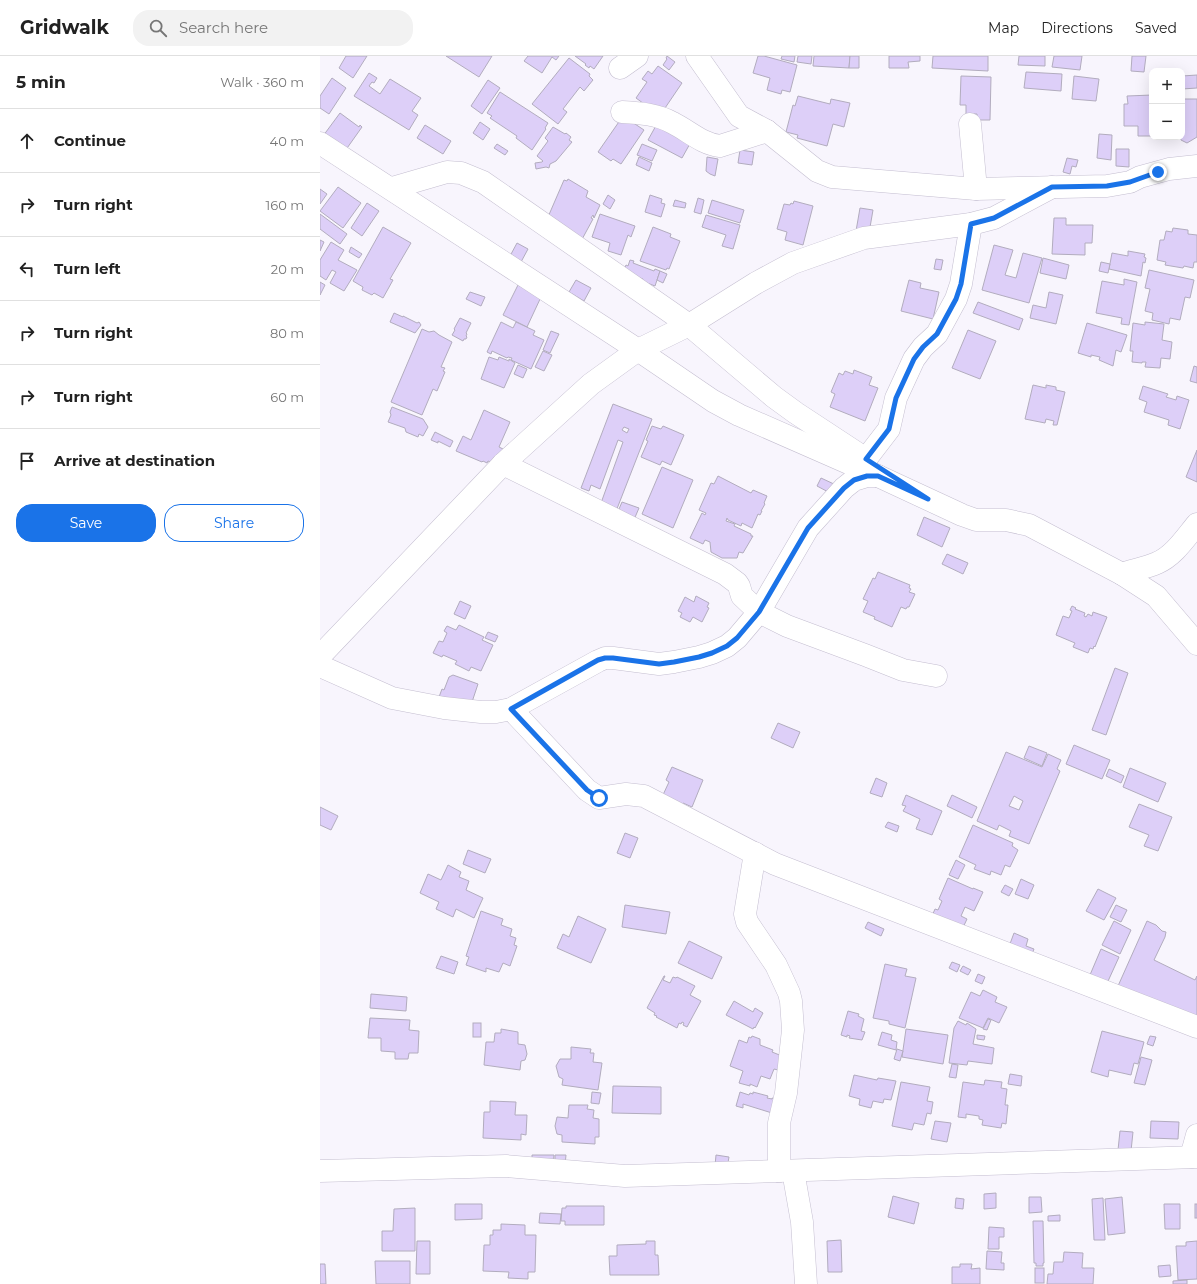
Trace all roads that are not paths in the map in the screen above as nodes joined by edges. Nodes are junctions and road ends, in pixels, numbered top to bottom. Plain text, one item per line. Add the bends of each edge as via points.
1 (697, 56) edge
2 (622, 112) dead end
3 (970, 124) dead end
4 (767, 131) junction
5 (320, 143) edge
6 (1197, 166) edge
7 (1052, 187) junction
8 (392, 188) junction
9 (976, 189) junction
10 (971, 224) junction
11 (689, 325) junction
12 (638, 350) junction
13 (502, 464) junction
14 (872, 467) junction
15 (1197, 524) edge
16 (1122, 574) junction
17 (759, 612) junction
18 (1176, 620) junction
19 (1197, 622) edge
20 (1197, 644) edge
21 (320, 656) edge
22 (320, 666) edge
23 (936, 676) dead end
24 (511, 709) junction
25 (755, 853) junction
26 (1197, 1027) edge
27 (1197, 1135) edge
28 (1194, 1157) edge
29 (320, 1171) edge
30 (786, 1171) junction
31 (806, 1284) edge

1 - 4 street via 735,111 744,119
2 - 4 street via 642,113 664,119 713,146
3 - 9 street
4 - 9 street via 817,171 832,177
5 - 8 street
6 - 7 street via 1169,169 1130,182 1107,186
7 - 9 street
7 - 10 street via 994,218
8 - 11 street via 447,172 471,176
8 - 12 street
10 - 11 street via 864,238 793,263
10 - 14 street via 956,299 937,334 914,359 896,398 889,429
11 - 12 street
11 - 14 street via 777,400
12 - 13 street via 591,384
12 - 14 street via 726,408
13 - 17 street via 725,574 739,586 742,596
13 - 21 street
14 - 16 street via 962,515 976,520 1006,520 1029,525
14 - 17 street via 867,476 854,480 844,488 808,528
15 - 16 street via 1165,559
16 - 18 street via 1156,596
17 - 23 street via 795,630 903,670
17 - 24 street via 737,638 712,653 659,664 605,658
18 - 19 street
18 - 20 street
22 - 24 street via 392,698 481,712
24 - 25 street via 599,798 626,794 644,796
25 - 26 street via 775,864
25 - 30 street via 745,914 747,922 776,965 789,993 794,1030 786,1093 779,1124
27 - 28 street
28 - 30 street
29 - 30 street via 506,1166 625,1176
30 - 31 street via 802,1222

